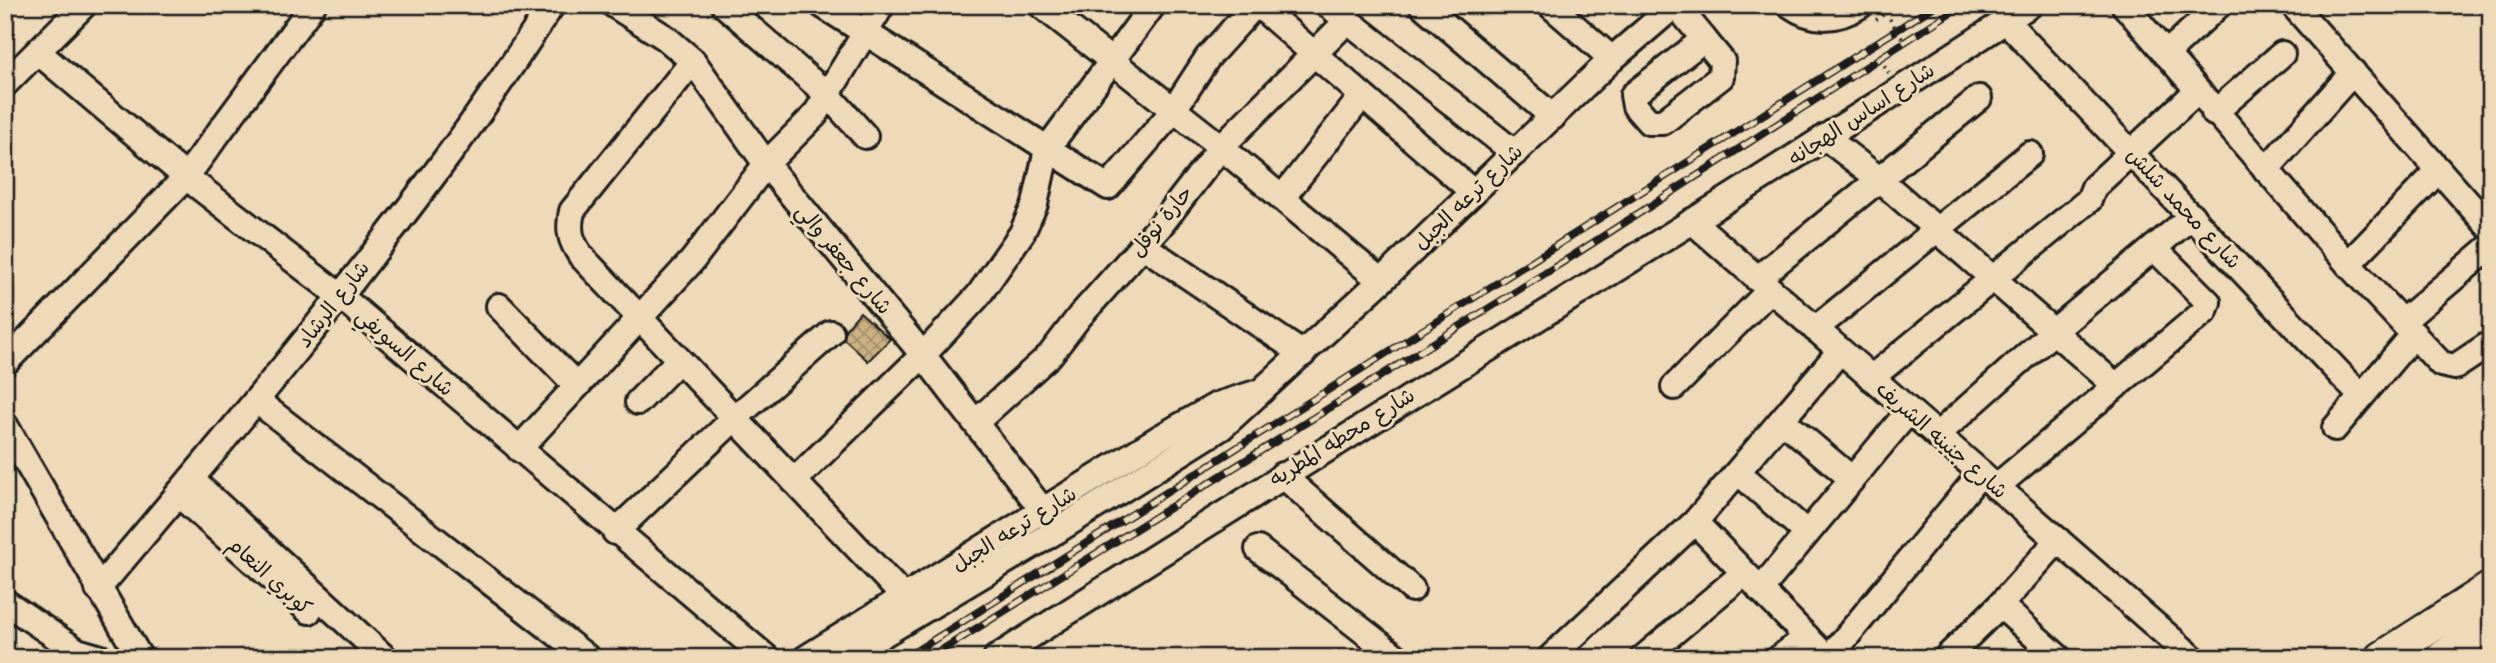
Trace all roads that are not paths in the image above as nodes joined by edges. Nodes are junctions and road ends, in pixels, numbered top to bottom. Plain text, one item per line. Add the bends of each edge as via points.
1 (84, 5) edge
2 (313, 5) edge
3 (552, 5) edge
4 (614, 5) edge
5 (724, 5) edge
6 (822, 5) edge
7 (882, 5) edge
8 (1041, 5) edge
9 (1153, 5) edge
10 (1256, 5) edge
11 (1422, 5) edge
12 (1550, 5) edge
13 (1675, 5) edge
14 (1790, 5) edge
15 (1861, 5) edge
16 (2029, 5) edge
17 (2124, 5) edge
18 (2219, 5) edge
19 (2293, 5) edge
20 (1337, 13) edge
21 (2006, 21) junction
22 (864, 33) junction
23 (1704, 39) dead end
24 (38, 52) junction
25 (1313, 53) junction
26 (2166, 54) junction
27 (2282, 54) dead end
28 (1612, 59) junction
29 (693, 61) junction
30 (1110, 62) junction
31 (2353, 72) junction
32 (5, 85) edge
33 (2197, 91) junction
34 (829, 96) junction
35 (1362, 96) junction
36 (1979, 98) dead end
37 (1173, 111) junction
38 (2214, 113) junction
39 (1553, 117) junction
40 (865, 136) dead end
41 (1825, 137) junction
42 (1221, 147) junction
43 (1047, 149) junction
44 (2130, 151) junction
45 (1514, 153) junction
46 (2030, 153) dead end
47 (766, 164) junction
48 (2266, 170) junction
49 (2439, 170) junction
50 (186, 177) junction
51 (1879, 179) junction
52 (1473, 192) junction
53 (1282, 198) junction
54 (2192, 216) junction
55 (1692, 221) junction
56 (1936, 229) junction
57 (2491, 229) edge
58 (1142, 245) junction
59 (2491, 246) edge
60 (2154, 248) junction
61 (2348, 264) junction
62 (1993, 278) junction
63 (1381, 281) junction
64 (1763, 285) junction
65 (340, 296) junction
66 (499, 306) dead end
67 (640, 318) junction
68 (2409, 327) junction
69 (1815, 329) junction
70 (2053, 331) junction
71 (831, 333) dead end
72 (2491, 343) edge
73 (1840, 351) junction
74 (1303, 354) junction
75 (923, 355) junction
76 (679, 360) junction
77 (5, 363) edge
78 (1871, 378) junction
79 (2115, 385) junction
80 (577, 386) junction
81 (1674, 387) dead end
82 (2361, 396) junction
83 (257, 401) junction
84 (638, 402) dead end
85 (1909, 411) junction
86 (735, 418) junction
87 (1782, 420) junction
88 (976, 422) junction
89 (5, 425) edge
90 (2335, 428) dead end
91 (1937, 436) junction
92 (519, 449) junction
93 (1738, 472) junction
94 (1282, 475) junction
95 (1852, 479) junction
96 (1989, 480) junction
97 (794, 481) junction
98 (184, 487) junction
99 (1051, 520) junction
100 (1695, 522) junction
101 (615, 532) junction
102 (1807, 533) junction
103 (2057, 540) junction
104 (1258, 549) dead end
105 (1752, 581) junction
106 (98, 589) junction
107 (1412, 589) dead end
108 (2489, 592) edge
109 (905, 598) junction
110 (5, 602) edge
111 (2000, 605) junction
112 (2491, 623) edge
113 (2427, 628) junction
114 (1807, 638) junction
115 (75, 655) edge
116 (2184, 655) edge
117 (2452, 656) edge
118 (1949, 657) edge
119 (101, 658) edge
120 (139, 658) edge
121 (362, 658) edge
122 (384, 658) edge
123 (589, 658) edge
124 (767, 658) edge
125 (806, 658) edge
126 (844, 658) edge
127 (996, 658) edge
128 (1398, 658) edge
129 (1550, 658) edge
130 (1643, 658) edge
131 (1779, 658) edge
132 (1828, 658) edge
133 (2059, 658) edge
134 (2382, 658) edge

1 - 24 street
2 - 50 street
3 - 65 street, شارع الرشاد via 459,141
4 - 29 street, شارع جعفر والي
5 - 34 street
6 - 22 street
7 - 22 street
8 - 30 street
9 - 30 street
10 - 25 street
10 - 37 street via 1208,57
11 - 39 street
12 - 28 street
13 - 23 street
13 - 28 street, شارع ترعه الجبل
14 - 15 street via 1820,18 1848,13
16 - 21 street, شارع اساس الهجانه
17 - 26 street
18 - 26 street
19 - 31 street
20 - 25 street, حارة نوفل
20 - 45 street
21 - 41 street, شارع اساس الهجانه
21 - 44 street, شارع محمد شلش
22 - 34 street
22 - 43 street
24 - 32 street
24 - 50 street, شارع السويفي
25 - 35 street
25 - 42 street, حارة نوفل
26 - 33 street
27 - 38 street
28 - 39 street, شارع ترعه الجبل
29 - 47 street, شارع جعفر والي
29 - 67 street via 572,211 572,243
30 - 37 street
30 - 43 street
31 - 48 street
31 - 49 street
33 - 38 street
33 - 44 street
34 - 40 street
34 - 47 street
35 - 52 street
35 - 53 street
36 - 51 street
37 - 42 street
37 - 43 street via 1108,187
38 - 48 street
39 - 45 street, شارع ترعه الجبل
41 - 51 street
41 - 55 street, شارع اساس الهجانه
42 - 53 street
42 - 58 street, حارة نوفل
43 - 75 street via 1035,204 1022,233 978,296
44 - 54 street, شارع محمد شلش
44 - 62 street via 2094,187 2089,200
45 - 52 street, شارع ترعه الجبل
46 - 56 street
47 - 67 street via 692,261
47 - 75 street, شارع جعفر والي
48 - 61 street
49 - 57 street
49 - 61 street
50 - 65 street, شارع السويفي
50 - 77 street
51 - 56 street
51 - 64 street
52 - 63 street, شارع ترعه الجبل
53 - 63 street
54 - 60 street
54 - 82 street, شارع محمد شلش
55 - 64 street, شارع جنينه الشريف
55 - 94 street, شارع محطه المطريه
56 - 62 street
56 - 69 street
58 - 74 street
58 - 88 street, حارة نوفل via 1050,355
59 - 68 street
60 - 70 street
60 - 79 street via 2208,306
61 - 68 street
62 - 70 street
62 - 78 street
63 - 74 street, شارع ترعه الجبل
64 - 69 street, شارع جنينه الشريف
64 - 81 street
65 - 83 street, شارع الرشاد
65 - 92 street, شارع السويفي
66 - 80 street
67 - 76 street
67 - 80 street
68 - 72 street via 2441,364 2452,368
68 - 82 street
69 - 73 street, شارع جنينه الشريف
70 - 79 street
70 - 91 street
71 - 86 street
73 - 78 street, شارع جنينه الشريف
73 - 87 street
74 - 99 street, شارع ترعه الجبل via 1222,427
75 - 88 street, شارع جعفر والي
75 - 97 street
76 - 84 street
76 - 86 street
78 - 85 street, شارع جنينه الشريف
79 - 96 street
80 - 92 street
82 - 90 street
83 - 98 street, شارع الرشاد
83 - 123 street
85 - 91 street, شارع جنينه الشريف
85 - 95 street
86 - 97 street
86 - 101 street
87 - 93 street
87 - 95 street
88 - 99 street, شارع جعفر والي
89 - 106 street
91 - 96 street, شارع جنينه الشريف
92 - 101 street, شارع السويفي
93 - 100 street
93 - 102 street
94 - 107 street
94 - 127 street, شارع محطه المطريه
95 - 102 street
96 - 103 street, شارع جنينه الشريف
96 - 132 street
97 - 109 street
98 - 106 street, شارع الرشاد
98 - 121 street, كوبري النعام
98 - 122 street
99 - 109 street, شارع ترعه الجبل
99 - 126 street, شارع ترعه الجبل
100 - 105 street
100 - 129 street
101 - 124 street, شارع السويفي
102 - 105 street
103 - 111 street
103 - 116 street, شارع جنينه الشريف
104 - 128 street
105 - 114 street
105 - 130 street
106 - 120 street
108 - 113 main road
109 - 125 street, شارع ترعه الجبل
110 - 115 street
111 - 118 street
111 - 133 street
112 - 117 main road
113 - 117 street
113 - 134 main road
114 - 131 street
114 - 132 street
115 - 119 street

